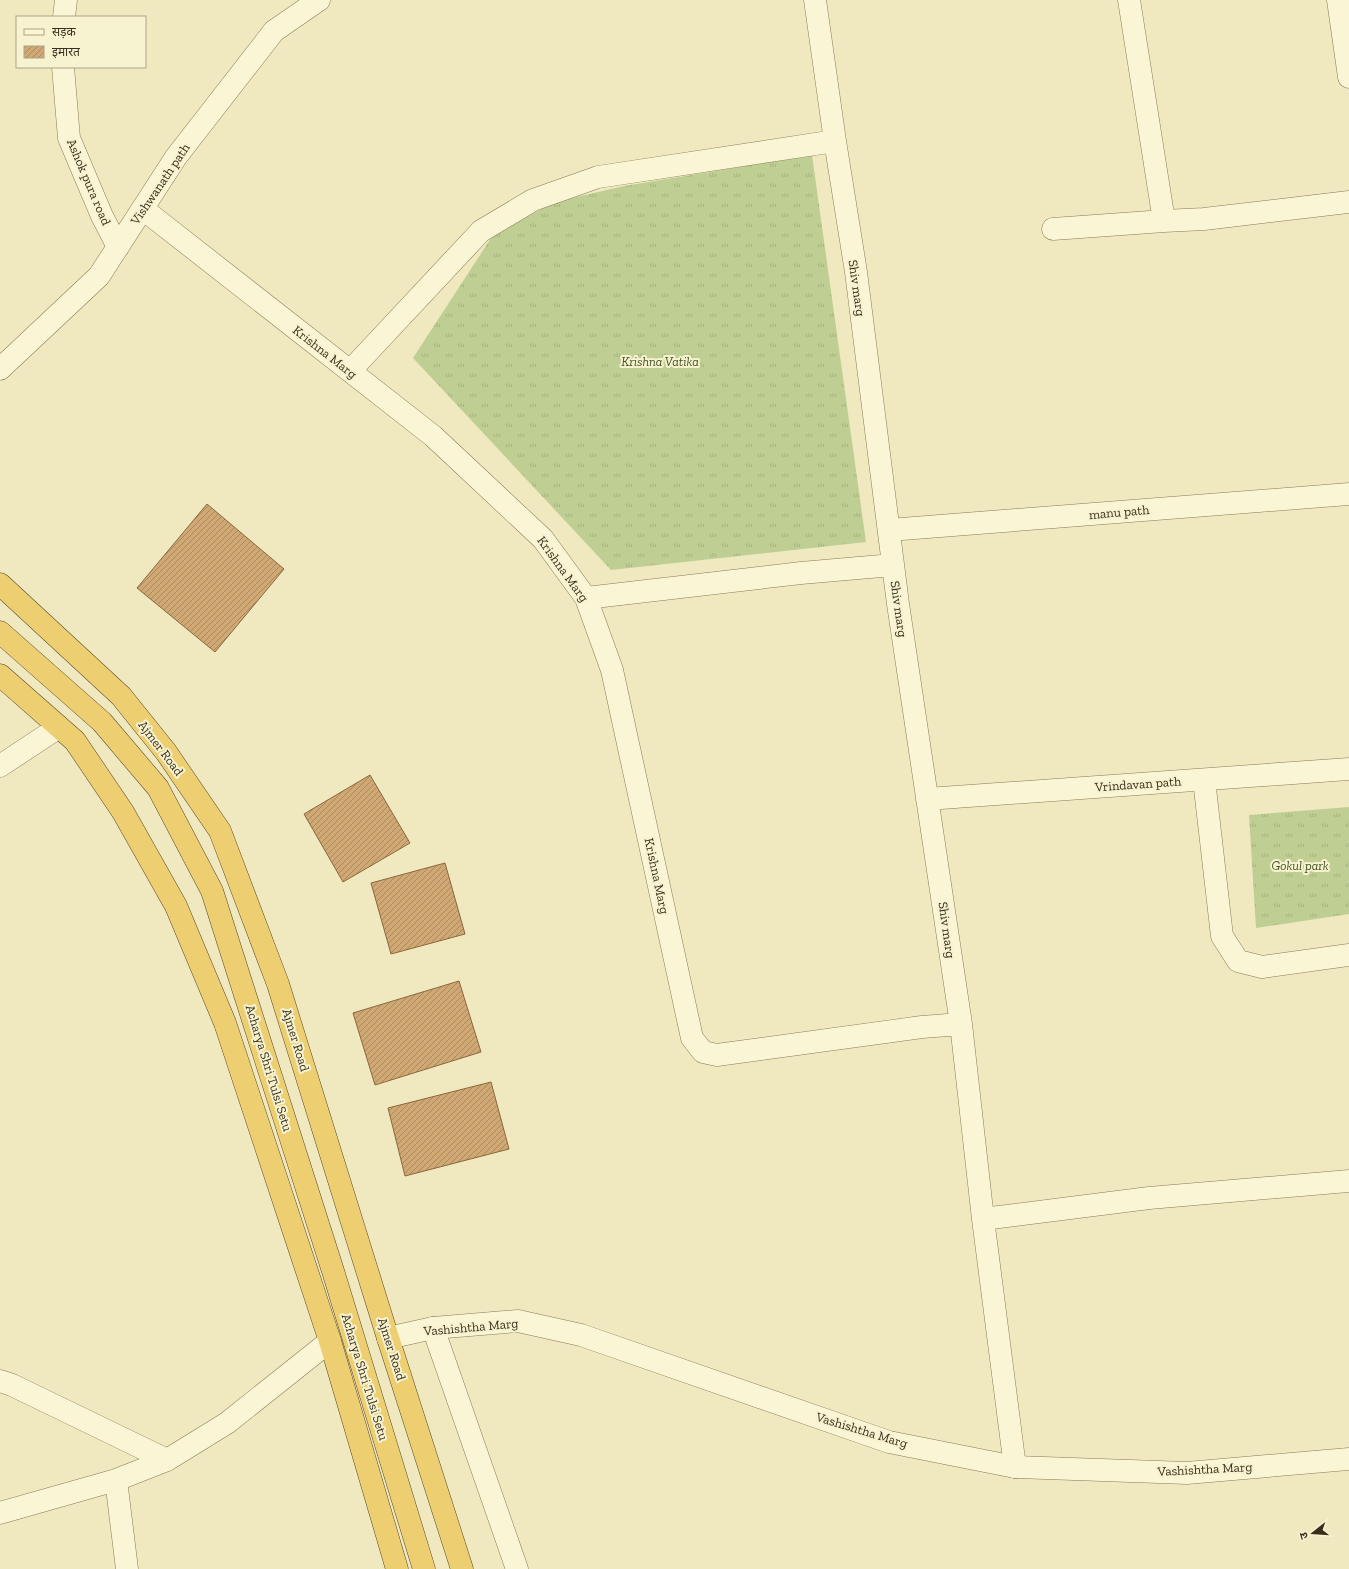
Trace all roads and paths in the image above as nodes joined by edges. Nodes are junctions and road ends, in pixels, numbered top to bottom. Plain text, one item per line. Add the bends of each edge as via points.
1 (66, 0) edge
2 (319, 0) edge
3 (815, 0) edge
4 (1129, 0) edge
5 (1338, 0) edge
6 (64, 16) edge
7 (63, 68) edge
8 (1349, 77) edge
9 (834, 141) junction
10 (1349, 202) edge
11 (143, 209) junction
12 (1164, 221) junction
13 (1053, 229) dead end
14 (118, 247) junction
15 (0, 369) edge
16 (350, 371) junction
17 (1349, 494) edge
18 (889, 530) junction
19 (893, 565) junction
20 (0, 584) edge
21 (586, 598) junction
22 (0, 632) edge
23 (0, 675) edge
24 (59, 727) junction
25 (0, 766) edge
26 (1349, 770) edge
27 (1204, 780) junction
28 (927, 799) junction
29 (1349, 955) edge
30 (960, 1024) junction
31 (1349, 1181) edge
32 (983, 1219) junction
33 (433, 1328) junction
34 (388, 1338) junction
35 (330, 1341) junction
36 (0, 1381) edge
37 (1349, 1459) edge
38 (167, 1460) junction
39 (1015, 1467) junction
40 (116, 1480) junction
41 (0, 1513) edge
42 (128, 1569) edge
43 (397, 1569) edge
44 (424, 1569) edge
45 (462, 1569) edge
46 (517, 1569) edge

1 - 6 street
2 - 11 street, Vishwanath path via 274,31 176,157
3 - 9 street, Shiv marg
4 - 12 street
5 - 8 street
7 - 14 street, Ashok pura road via 69,138
9 - 16 street via 598,177 533,200 481,231
9 - 18 street, Shiv marg via 856,272
10 - 12 street via 1204,219
11 - 14 street, Vishwanath path
11 - 16 street, Krishna Marg
12 - 13 street
14 - 15 street, Vishwanath path via 99,276
16 - 21 street, Krishna Marg via 432,436 543,538
17 - 18 street, manu path
18 - 19 street, Shiv marg
19 - 21 street
19 - 28 street, Shiv marg
20 - 34 highway, Ajmer Road via 121,696 166,752 220,831 278,984
21 - 30 street, Krishna Marg via 612,670 692,1038 703,1052 717,1055
22 - 44 highway, Acharya Shri Tulsi Setu via 102,722 158,788 212,891
23 - 24 highway
24 - 25 street
24 - 35 highway via 75,741 123,812 176,906 225,1023
26 - 27 street, Vrindavan path
27 - 28 street, Vrindavan path
27 - 29 street via 1222,936 1238,961 1262,967
28 - 30 street, Shiv marg
30 - 32 street, Shiv marg
31 - 32 street via 1149,1198
32 - 39 street, Shiv marg
33 - 34 street, Vashishtha Marg
33 - 39 street, Vashishtha Marg via 518,1320 581,1335 889,1442
33 - 46 street
34 - 45 highway, Ajmer Road
35 - 38 street via 227,1423
35 - 43 highway
36 - 38 street
37 - 39 street, Vashishtha Marg via 1187,1473
38 - 40 street
40 - 41 street
40 - 42 street

